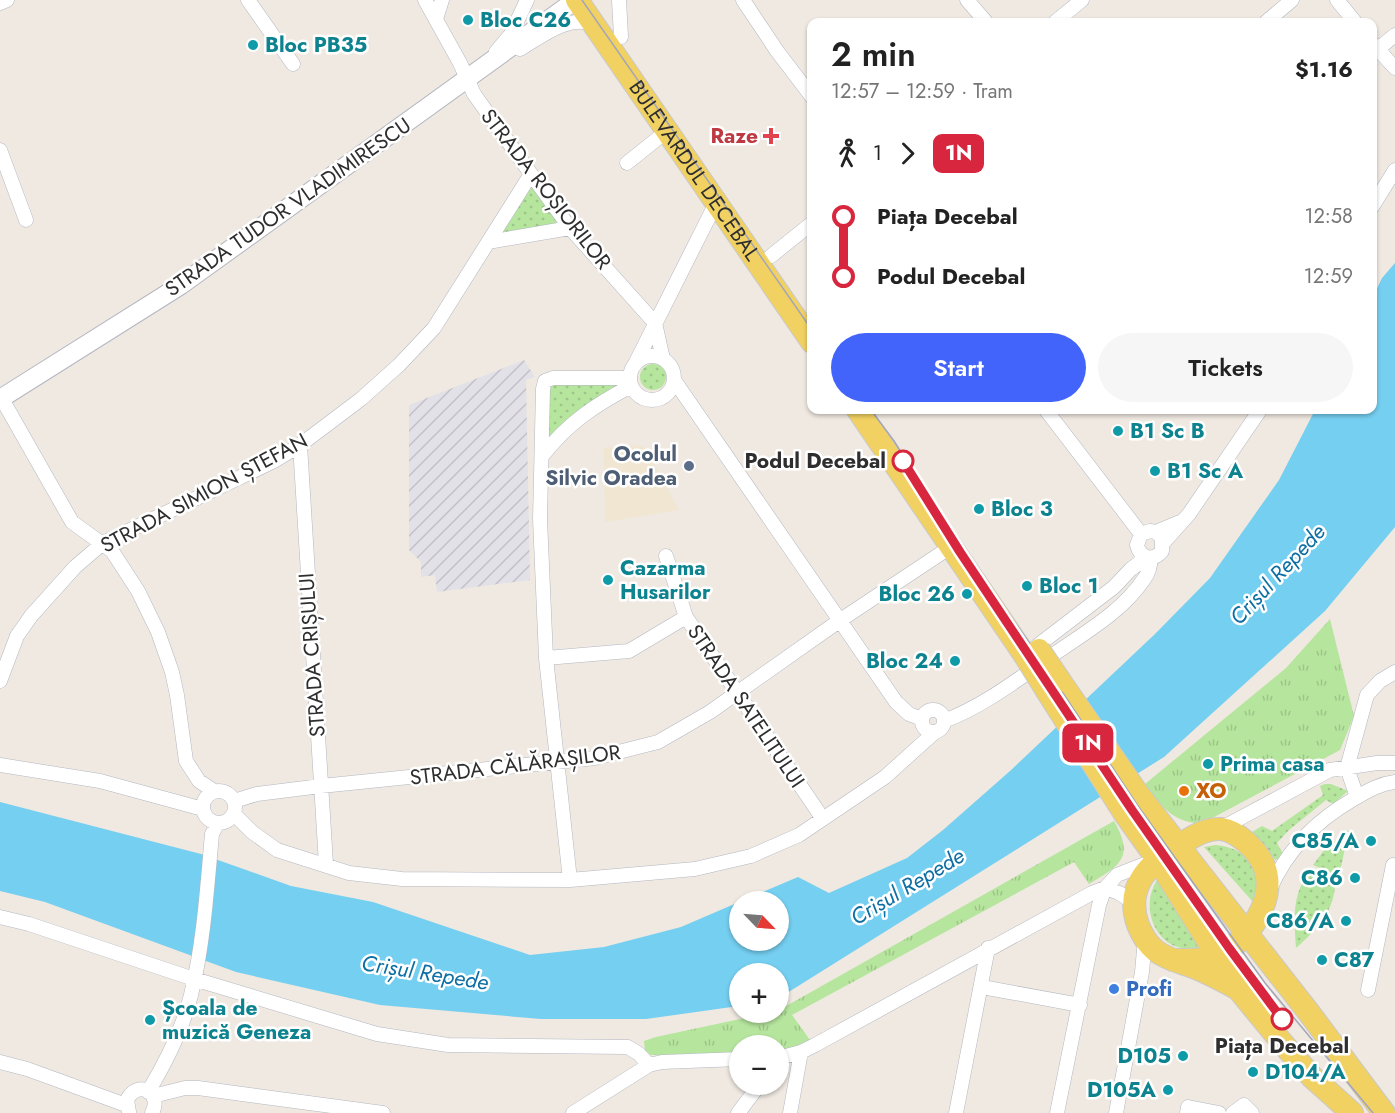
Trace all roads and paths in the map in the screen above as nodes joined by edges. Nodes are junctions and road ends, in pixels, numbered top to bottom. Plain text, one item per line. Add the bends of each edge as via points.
1 (7, 0) edge
2 (248, 0) edge
3 (425, 0) edge
4 (442, 0) edge
5 (526, 0) edge
6 (595, 0) edge
7 (619, 0) edge
8 (743, 0) edge
9 (967, 0) edge
10 (1082, 0) edge
11 (1292, 0) edge
12 (1337, 0) edge
13 (573, 2) edge
14 (0, 3) edge
15 (983, 18) edge
16 (1060, 18) edge
17 (1271, 18) edge
18 (1352, 18) edge
19 (436, 19) junction
20 (595, 25) junction
21 (1395, 35) edge
22 (621, 37) junction
23 (1377, 45) edge
24 (1377, 48) edge
25 (293, 64) dead end
26 (1395, 68) edge
27 (468, 70) junction
28 (807, 90) edge
29 (667, 131) junction
30 (0, 150) edge
31 (627, 163) dead end
32 (1395, 170) edge
33 (531, 174) junction
34 (1377, 199) edge
35 (716, 203) junction
36 (26, 220) dead end
37 (807, 227) edge
38 (570, 228) junction
39 (488, 242) junction
40 (771, 256) junction
41 (807, 308) edge
42 (655, 323) junction
43 (807, 335) edge
44 (663, 359) junction
45 (632, 377) junction
46 (674, 380) junction
47 (1, 399) edge
48 (861, 414) edge
49 (879, 414) edge
50 (1049, 414) edge
51 (1257, 414) edge
52 (300, 445) junction
53 (543, 455) junction
54 (1141, 534) junction
55 (1160, 537) junction
56 (103, 543) junction
57 (952, 546) junction
58 (1145, 555) junction
59 (666, 556) dead end
60 (686, 617) junction
61 (839, 621) junction
62 (1030, 650) junction
63 (546, 658) junction
64 (1395, 672) edge
65 (0, 681) edge
66 (737, 693) junction
67 (940, 727) junction
68 (557, 762) junction
69 (1395, 763) edge
70 (0, 765) edge
71 (1347, 768) junction
72 (1395, 782) edge
73 (321, 786) junction
74 (214, 791) junction
75 (1357, 797) junction
76 (1129, 800) junction
77 (234, 807) junction
78 (203, 809) junction
79 (823, 819) junction
80 (215, 829) junction
81 (1220, 829) junction
82 (1178, 845) junction
83 (1157, 859) junction
84 (326, 864) junction
85 (1395, 866) edge
86 (570, 880) junction
87 (1104, 888) junction
88 (1133, 902) junction
89 (1264, 905) junction
90 (0, 917) edge
91 (1389, 927) edge
92 (1246, 932) junction
93 (1144, 939) junction
94 (988, 948) junction
95 (1217, 956) junction
96 (1173, 960) junction
97 (1278, 974) junction
98 (194, 979) junction
99 (982, 987) junction
100 (1238, 989) junction
101 (1368, 990) dead end
102 (1080, 1005) junction
103 (801, 1052) junction
104 (789, 1056) edge
105 (729, 1059) edge
106 (0, 1062) edge
107 (649, 1065) junction
108 (163, 1067) junction
109 (177, 1090) junction
110 (151, 1094) junction
111 (752, 1095) edge
112 (128, 1109) edge
113 (152, 1113) edge
114 (383, 1113) edge
115 (573, 1113) edge
116 (738, 1113) edge
117 (790, 1113) edge
118 (956, 1113) edge
119 (1057, 1113) edge
120 (1116, 1113) edge
121 (1187, 1113) edge
122 (1219, 1113) edge
123 (1233, 1113) edge
124 (1252, 1113) edge
125 (1352, 1113) edge
126 (1383, 1113) edge

1 - 14 street
2 - 25 street
3 - 19 street, STRADA ROȘIORILOR
4 - 19 street
5 - 27 street via 504,43
6 - 22 main road, BULEVARDUL DECEBAL
7 - 22 street
8 - 28 street
9 - 15 street
10 - 16 street
11 - 17 street
12 - 18 street
13 - 20 main road, BULEVARDUL DECEBAL
13 - 27 street, STRADA TUDOR VLADIMIRESCU
19 - 27 street, STRADA ROȘIORILOR
20 - 27 street via 581,22 557,27 488,70
20 - 29 main road, BULEVARDUL DECEBAL
21 - 23 street
22 - 40 main road, BULEVARDUL DECEBAL
24 - 26 street
27 - 33 street, STRADA ROȘIORILOR via 474,94
27 - 47 street, STRADA TUDOR VLADIMIRESCU via 181,285
29 - 31 street
29 - 35 main road, BULEVARDUL DECEBAL
30 - 36 street
32 - 34 street
33 - 38 street, STRADA ROȘIORILOR
33 - 39 street, STRADA SIMION ȘTEFAN
35 - 42 street
35 - 43 main road, BULEVARDUL DECEBAL
37 - 40 street
38 - 39 street
38 - 42 street, STRADA ROȘIORILOR
39 - 52 street, STRADA SIMION ȘTEFAN via 434,328 361,399
40 - 41 main road, BULEVARDUL DECEBAL
42 - 44 street
42 - 45 street
44 - 45 street via 643,358
44 - 46 street via 672,368
45 - 46 street via 639,396 656,400 667,395
45 - 53 street via 570,424
45 - 53 street via 545,381
46 - 61 street
47 - 56 street via 72,522
48 - 57 main road
49 - 62 main road
50 - 54 street
51 - 55 street via 1184,520
52 - 56 street, STRADA SIMION ȘTEFAN
52 - 73 street, STRADA CRIȘULUI
53 - 63 street via 540,519
54 - 55 street via 1150,531
54 - 58 street via 1138,539
55 - 58 street via 1162,551
56 - 65 street, STRADA SIMION ȘTEFAN via 31,615 17,636
56 - 74 street via 132,580 154,624 172,672 186,761 199,781
57 - 61 street, STRADA CĂLĂRAȘILOR
57 - 62 main road
58 - 62 street via 1114,587
58 - 67 street via 1150,569 1144,580 1098,625 980,705
59 - 60 street, STRADA SATELITULUI
60 - 63 street via 628,651
60 - 66 street, STRADA SATELITULUI
61 - 66 street, STRADA CĂLĂRAȘILOR
61 - 67 street via 896,702 922,719 926,712 939,712
62 - 76 main road, bridge
63 - 68 street
64 - 71 street via 1367,695
66 - 68 street, STRADA CĂLĂRAȘILOR via 658,742 595,758
66 - 79 street, STRADA SATELITULUI
67 - 79 street via 885,777
68 - 73 street, STRADA CĂLĂRAȘILOR
68 - 86 street
69 - 71 street
70 - 78 street via 100,781
71 - 75 street
71 - 81 street via 1330,770
72 - 75 street via 1373,787
73 - 77 street, STRADA CĂLĂRAȘILOR via 257,794
73 - 84 street, STRADA CRIȘULUI
74 - 77 street via 224,792
74 - 78 street via 206,798
75 - 89 street via 1311,829 1281,868
76 - 82 main road
76 - 83 main road
77 - 80 street via 227,821
77 - 84 street via 252,832 277,849
78 - 80 street
79 - 86 street via 776,846 729,862 695,869
80 - 98 street
81 - 82 main road
81 - 89 main road via 1240,838 1264,865 1268,884
82 - 83 main road
82 - 92 main road
83 - 87 street via 1117,875
83 - 88 main road via 1141,878
83 - 95 main road
84 - 86 street via 350,873 402,879
85 - 91 street
87 - 88 street
87 - 94 street
87 - 102 street
88 - 93 main road
89 - 92 main road
89 - 97 main road
90 - 98 street
91 - 101 street
92 - 95 main road
92 - 97 main road
93 - 96 main road
93 - 120 street via 1142,972
94 - 99 street
94 - 103 street
95 - 96 main road
95 - 100 main road
96 - 100 main road
97 - 126 main road
98 - 107 street via 377,1034 448,1045 628,1047
98 - 108 street via 188,1006
99 - 102 street
99 - 118 street
100 - 125 main road via 1305,1069
102 - 119 street
103 - 104 street
103 - 117 street
105 - 107 street
106 - 112 street
107 - 115 street
108 - 109 street via 168,1081
108 - 110 street
109 - 110 street
109 - 114 street via 198,1088
110 - 112 street via 135,1090 129,1096
110 - 113 street via 155,1105
111 - 116 street
121 - 122 street via 1188,1107
123 - 124 street via 1244,1105

